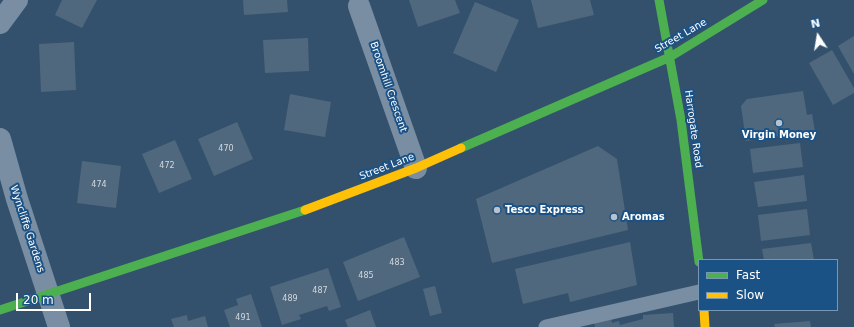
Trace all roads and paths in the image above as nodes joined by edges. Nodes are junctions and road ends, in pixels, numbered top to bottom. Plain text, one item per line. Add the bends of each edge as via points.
1 (17, 0) edge
2 (659, 0) edge
3 (763, 0) edge
4 (359, 3) edge
5 (0, 23) edge
6 (670, 57) junction
7 (0, 139) edge
8 (416, 168) junction
9 (699, 259) edge
10 (698, 292) edge
11 (49, 295) junction
12 (0, 310) edge
13 (704, 311) edge
14 (59, 327) edge
15 (546, 327) edge
16 (705, 327) edge

1 - 5 street
2 - 6 street, Harrogate Road
3 - 6 street, Street Lane
4 - 8 street, Broomhill Crescent
6 - 8 street, Street Lane
6 - 9 street, Harrogate Road via 681,120
7 - 11 street, Wyncliffe Gardens via 17,200
8 - 11 street, Street Lane via 301,212
10 - 15 lane
11 - 12 street, Street Lane
11 - 14 street, Wyncliffe Gardens
13 - 16 street

